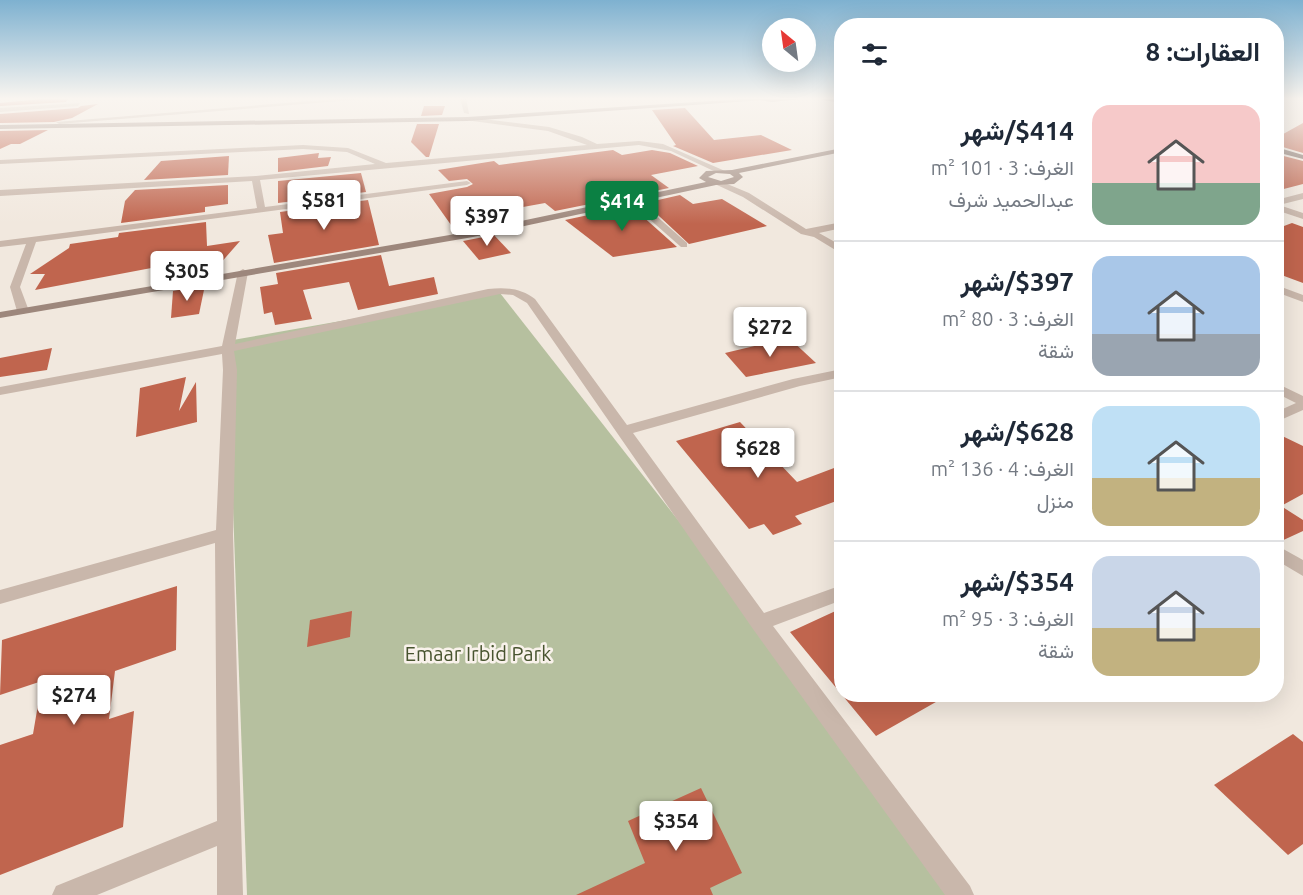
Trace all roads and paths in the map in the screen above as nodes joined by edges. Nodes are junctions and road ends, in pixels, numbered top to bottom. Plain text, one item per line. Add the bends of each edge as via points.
1 (579, 140) edge
2 (594, 146) junction
3 (1284, 146) edge
4 (1284, 151) edge
5 (1303, 151) edge
6 (834, 152) edge
7 (834, 157) edge
8 (1303, 157) edge
9 (0, 162) edge
10 (385, 165) junction
11 (736, 176) junction
12 (710, 177) junction
13 (256, 178) junction
14 (467, 183) dead end
15 (0, 193) edge
16 (1303, 196) edge
17 (633, 200) junction
18 (1284, 202) edge
19 (261, 208) junction
20 (1284, 208) edge
21 (1303, 216) edge
22 (834, 227) edge
23 (816, 233) junction
24 (32, 240) junction
25 (0, 244) edge
26 (684, 245) dead end
27 (834, 245) edge
28 (243, 272) junction
29 (1284, 291) edge
30 (1303, 299) edge
31 (0, 308) edge
32 (22, 308) junction
33 (0, 315) edge
34 (228, 349) junction
35 (834, 375) edge
36 (0, 391) edge
37 (1284, 391) edge
38 (1303, 400) edge
39 (1303, 405) edge
40 (1284, 414) edge
41 (622, 431) junction
42 (224, 534) junction
43 (1284, 556) edge
44 (1303, 569) edge
45 (834, 595) edge
46 (0, 597) edge
47 (760, 622) junction
48 (227, 829) junction
49 (65, 895) edge
50 (230, 895) edge
51 (962, 895) edge

1 - 2 street
2 - 10 street
2 - 12 street via 664,144
3 - 5 main road
4 - 8 main road
6 - 11 street
7 - 11 street
9 - 10 street via 303,147 348,150
10 - 13 street
11 - 12 street
11 - 12 street via 721,171
11 - 23 street
12 - 17 street
12 - 23 street via 804,232
12 - 32 street via 475,226
13 - 15 street
13 - 19 street
14 - 19 street
16 - 18 street
17 - 26 street
17 - 28 street via 473,234
19 - 24 street
20 - 21 street
22 - 23 street
23 - 27 street
24 - 25 street
24 - 32 street via 15,287
28 - 32 street
28 - 34 street
29 - 30 street
31 - 32 street
32 - 33 street
34 - 36 street
34 - 41 street via 488,292 514,291 531,301
34 - 42 street
35 - 41 street
37 - 38 street
39 - 40 street
41 - 47 street
42 - 46 street
42 - 48 street
43 - 44 street
45 - 47 street
47 - 51 street
48 - 49 street
48 - 50 street

